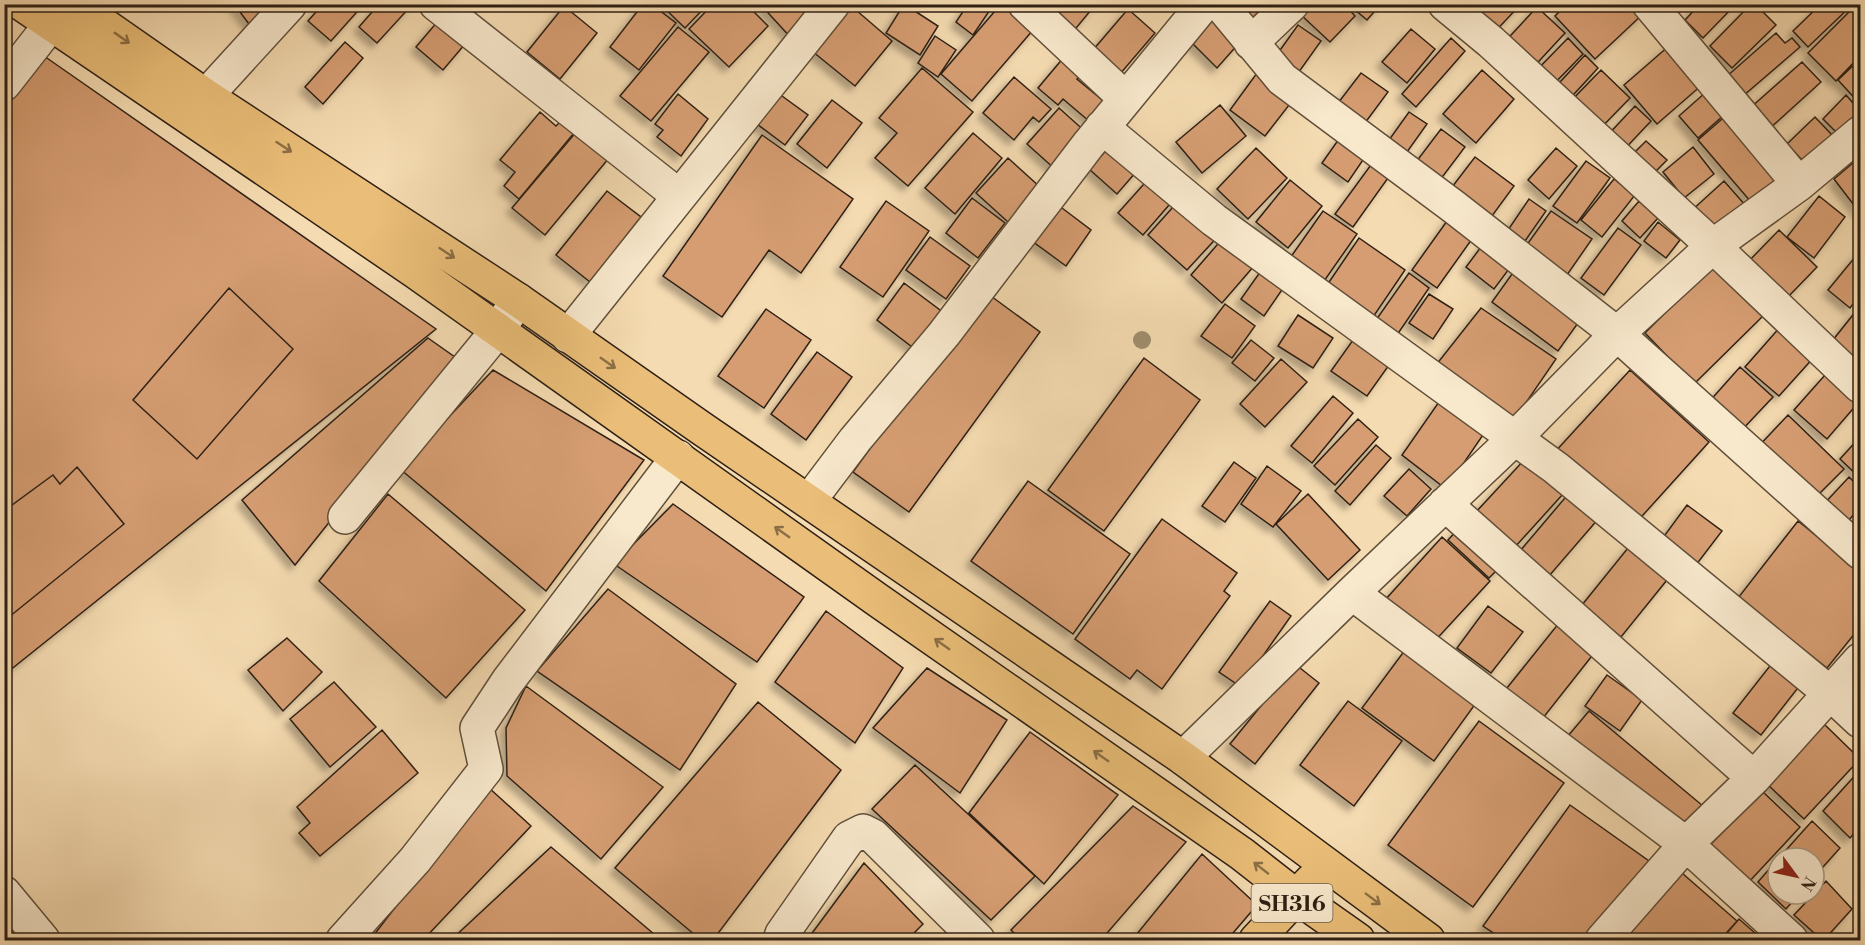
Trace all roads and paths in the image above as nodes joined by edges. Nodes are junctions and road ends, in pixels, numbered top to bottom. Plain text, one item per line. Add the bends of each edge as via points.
1 (22, 4) edge
2 (290, 4) edge
3 (436, 4) edge
4 (833, 4) edge
5 (1025, 4) edge
6 (1204, 4) edge
7 (1220, 4) edge
8 (1292, 4) edge
9 (1445, 4) edge
10 (1649, 4) edge
11 (62, 14) edge
12 (1251, 43) junction
13 (4, 84) edge
14 (206, 96) junction
15 (1126, 99) junction
16 (1102, 127) junction
17 (1860, 133) edge
18 (1799, 184) junction
19 (679, 196) junction
20 (1713, 246) junction
21 (518, 300) junction
22 (498, 330) junction
23 (1617, 334) junction
24 (568, 336) junction
25 (1860, 386) edge
26 (1514, 439) junction
27 (678, 457) junction
28 (809, 501) junction
29 (1445, 504) junction
30 (345, 517) dead end
31 (1860, 552) edge
32 (1352, 593) junction
33 (1860, 660) edge
34 (1831, 694) junction
35 (1860, 721) edge
36 (1183, 758) junction
37 (1754, 778) junction
38 (1686, 844) junction
39 (1326, 864) junction
40 (4, 893) edge
41 (1297, 897) junction
42 (43, 940) edge
43 (343, 940) edge
44 (780, 940) edge
45 (978, 940) edge
46 (1256, 940) edge
47 (1358, 940) edge
48 (1428, 940) edge
49 (1602, 940) edge
50 (1791, 940) edge

1 - 11 main road
2 - 14 street
3 - 19 street
4 - 19 street
5 - 15 street
6 - 15 street
7 - 12 street
8 - 12 street
9 - 20 street
10 - 18 street
11 - 13 street
11 -> 14 main road
11 - 22 main road
12 - 23 street via 1282,79
14 -> 21 main road
15 - 16 street
16 - 26 street via 1214,220
16 - 28 street via 944,334
17 - 18 street
18 - 20 street
19 - 24 street
20 - 23 street
20 - 25 street
21 - 22 street
21 - 24 main road
22 - 27 main road
22 - 30 street
23 - 26 street
23 - 31 street
24 -> 28 main road
26 - 29 street
26 - 34 street via 1556,468
41 -> 27 main road via 1242,854
27 - 43 street via 508,681 477,728 486,769 416,860
28 - 36 main road
29 - 32 street
29 - 37 street
32 - 36 street
32 - 38 street
33 - 34 street
34 - 35 street
34 - 37 street
36 - 39 main road
37 - 38 street
38 - 49 street
38 - 50 street
39 - 41 main road, SH316
39 -> 48 main road
40 - 42 street
41 - 46 main road, SH316
41 - 47 main road
44 - 45 street via 849,838 863,831 873,836

